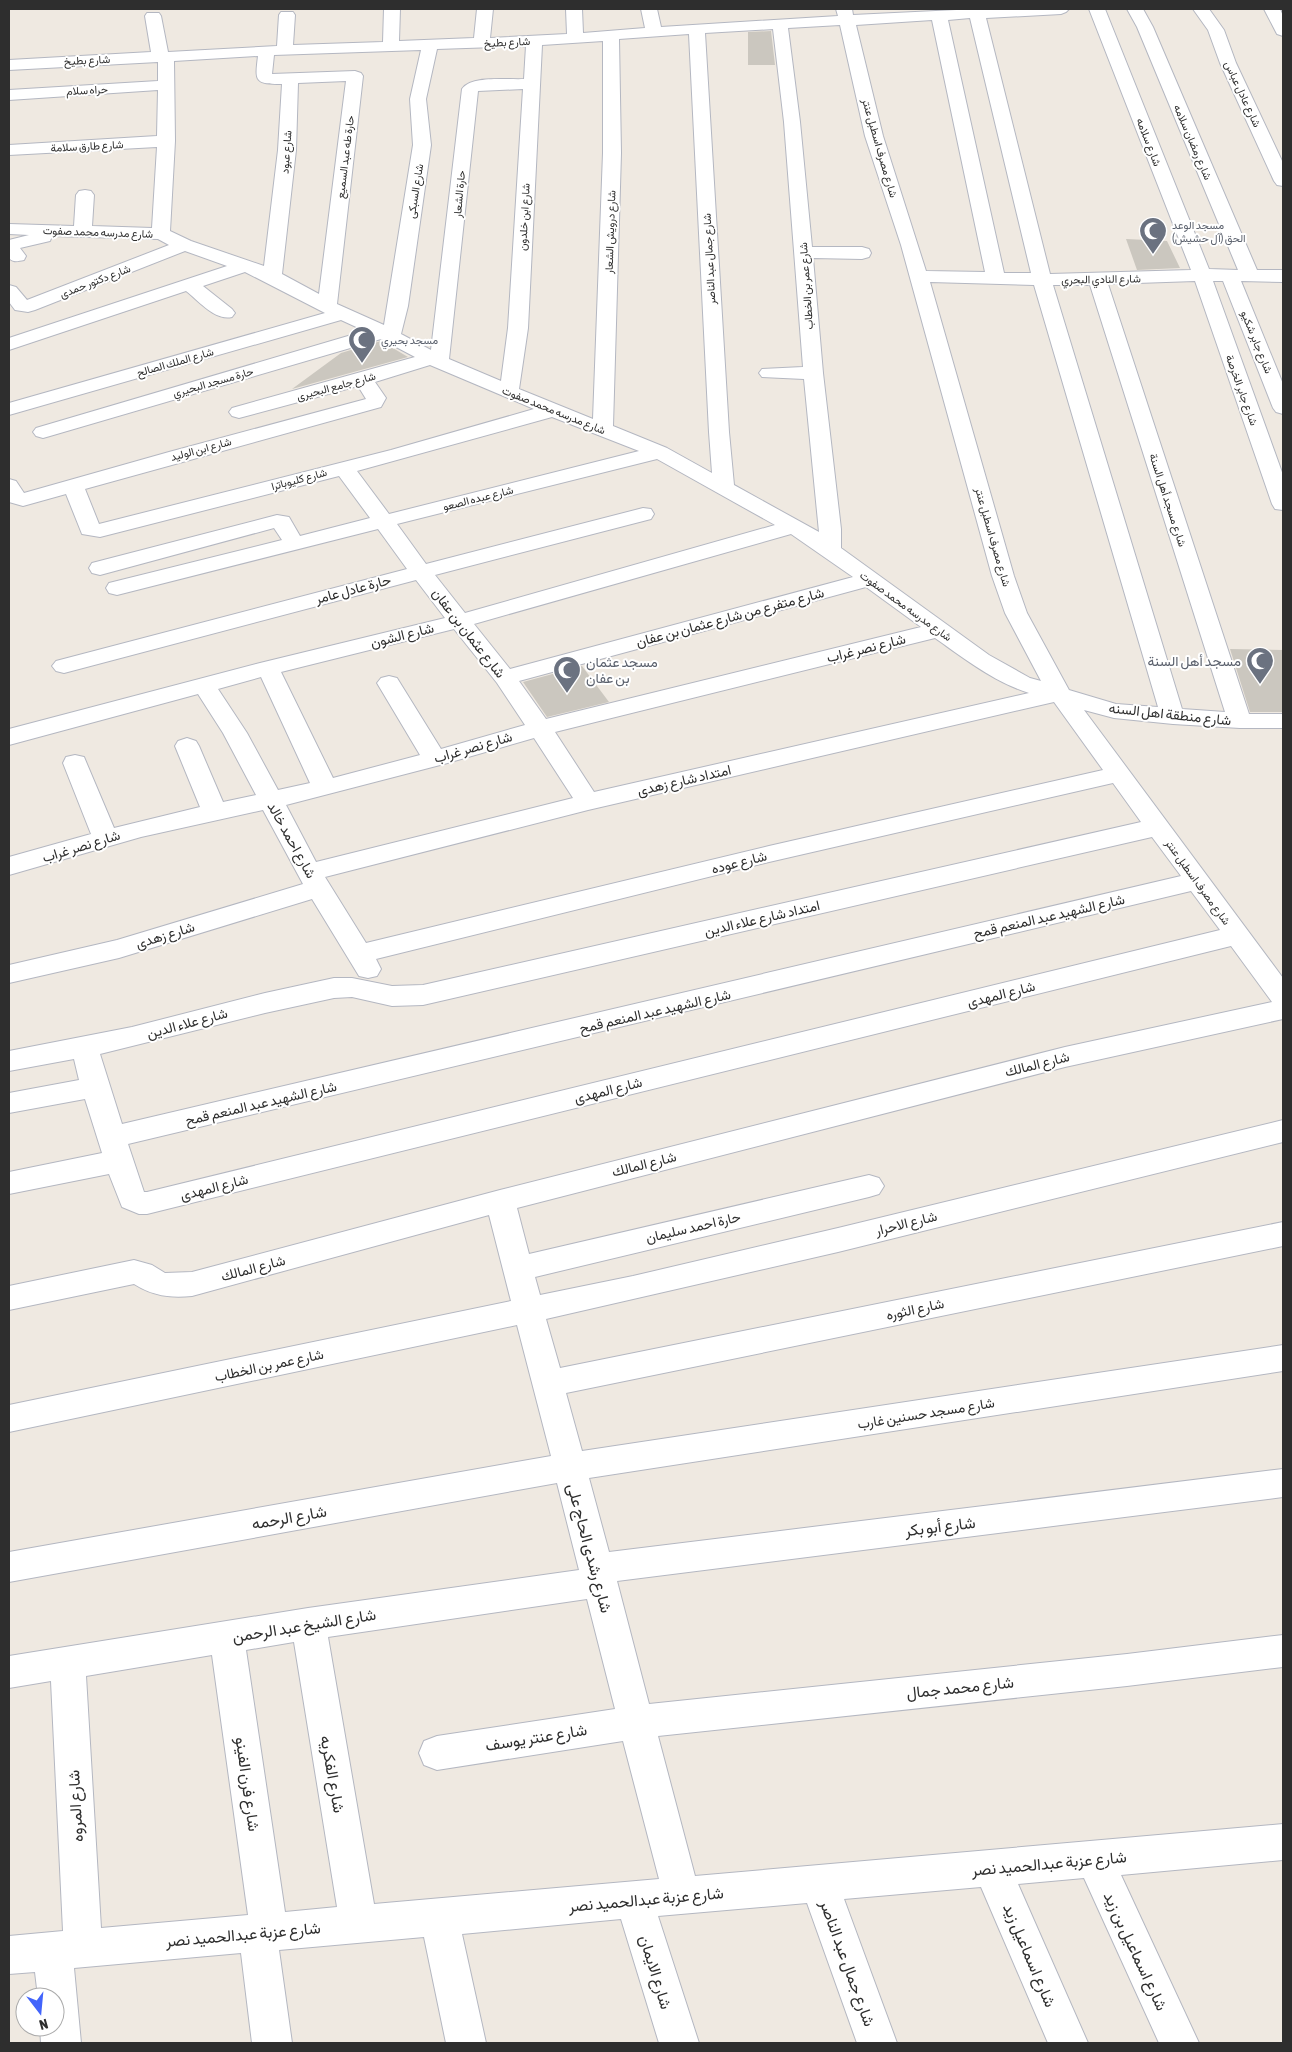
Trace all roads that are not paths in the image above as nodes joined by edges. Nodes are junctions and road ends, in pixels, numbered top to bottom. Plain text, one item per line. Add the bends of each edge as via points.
1 (392, 9) edge
2 (485, 9) edge
3 (574, 9) edge
4 (649, 9) edge
5 (715, 9) edge
6 (756, 9) edge
7 (1052, 9) edge
8 (1098, 9) edge
9 (1135, 9) edge
10 (1201, 9) edge
11 (1272, 9) edge
12 (977, 14) junction
13 (287, 15) dead end
14 (846, 15) edge
15 (153, 16) dead end
16 (939, 16) junction
17 (780, 24) junction
18 (760, 25) junction
19 (718, 27) junction
20 (697, 28) junction
21 (1283, 31) edge
22 (654, 32) junction
23 (611, 35) junction
24 (574, 38) junction
25 (534, 41) junction
26 (481, 43) junction
27 (430, 45) junction
28 (391, 46) junction
29 (285, 50) junction
30 (266, 51) junction
31 (163, 56) junction
32 (9, 65) edge
33 (287, 79) junction
34 (532, 84) junction
35 (166, 85) junction
36 (9, 95) edge
37 (166, 142) junction
38 (9, 150) edge
39 (1283, 181) edge
40 (86, 195) dead end
41 (9, 229) edge
42 (75, 231) junction
43 (161, 234) junction
44 (185, 246) junction
45 (804, 252) junction
46 (862, 253) dead end
47 (17, 256) dead end
48 (247, 265) junction
49 (272, 276) junction
50 (919, 276) junction
51 (1202, 276) junction
52 (1240, 276) junction
53 (1283, 276) edge
54 (996, 278) junction
55 (1042, 279) junction
56 (1097, 279) junction
57 (189, 284) junction
58 (9, 291) edge
59 (113, 310) junction
60 (334, 310) junction
61 (225, 313) dead end
62 (132, 326) dead end
63 (387, 334) junction
64 (9, 344) edge
65 (435, 360) junction
66 (769, 373) dead end
67 (813, 373) junction
68 (363, 379) junction
69 (508, 392) junction
70 (1283, 408) edge
71 (9, 409) edge
72 (553, 410) junction
73 (239, 412) dead end
74 (603, 429) junction
75 (43, 432) dead end
76 (660, 452) junction
77 (344, 468) junction
78 (73, 485) junction
79 (9, 486) edge
80 (724, 489) junction
81 (1283, 504) edge
82 (643, 514) dead end
83 (384, 522) junction
84 (794, 527) junction
85 (295, 544) junction
86 (830, 549) junction
87 (100, 568) dead end
88 (420, 572) junction
89 (868, 580) junction
90 (116, 588) dead end
91 (460, 621) junction
92 (939, 630) junction
93 (64, 666) dead end
94 (268, 668) junction
95 (505, 678) junction
96 (389, 683) dead end
97 (204, 685) junction
98 (1060, 694) junction
99 (1173, 717) junction
100 (1240, 721) junction
101 (1283, 721) edge
102 (540, 728) junction
103 (9, 737) edge
104 (187, 746) dead end
105 (435, 759) junction
106 (75, 763) dead end
107 (1120, 774) junction
108 (325, 788) junction
109 (269, 799) junction
110 (588, 802) junction
111 (214, 811) junction
112 (1158, 827) junction
113 (106, 838) junction
114 (9, 866) edge
115 (313, 880) junction
116 (1198, 881) junction
117 (1237, 935) junction
118 (359, 954) junction
119 (9, 974) edge
120 (374, 992) junction
121 (1283, 997) edge
122 (1283, 1009) edge
123 (85, 1048) junction
124 (9, 1061) edge
125 (95, 1087) junction
126 (9, 1103) edge
127 (1283, 1131) edge
128 (116, 1149) junction
129 (9, 1183) edge
130 (868, 1186) dead end
131 (500, 1201) junction
132 (1283, 1234) edge
133 (517, 1269) junction
134 (9, 1298) edge
135 (528, 1311) junction
136 (1283, 1358) edge
137 (548, 1384) junction
138 (9, 1419) edge
139 (570, 1467) junction
140 (1283, 1483) edge
141 (9, 1567) edge
142 (598, 1576) junction
143 (308, 1624) junction
144 (227, 1637) junction
145 (1283, 1651) edge
146 (68, 1663) junction
147 (9, 1672) edge
148 (636, 1722) junction
149 (437, 1753) dead end
150 (1283, 1842) edge
151 (1094, 1859) junction
152 (992, 1868) junction
153 (819, 1883) junction
154 (682, 1896) junction
155 (634, 1900) junction
156 (440, 1917) junction
157 (359, 1924) junction
158 (263, 1933) junction
159 (68, 1950) junction
160 (9, 1955) edge
161 (61, 2043) edge
162 (272, 2043) edge
163 (466, 2043) edge
164 (679, 2043) edge
165 (877, 2043) edge
166 (1068, 2043) edge
167 (1179, 2043) edge

1 - 28 street
2 - 26 street
3 - 24 street
4 - 22 street
5 - 19 street
6 - 18 street
7 - 12 street, شارع بطيخ
8 - 51 street, شارع سلامه
9 - 52 street, شارع رمضان سلامه via 1145,27
10 - 39 street, شارع عادل عباس via 1216,30
11 - 21 street
12 - 16 street, شارع بطيخ
12 - 55 street
13 - 29 street
14 - 16 street, شارع بطيخ
14 - 17 street, شارع بطيخ
14 - 50 street, شارع مصرف اسطبل عنتر via 886,180
15 - 31 street
16 - 54 street
17 - 18 street, شارع بطيخ
17 - 45 street, شارع عمر بن الخطاب
18 - 19 street, شارع بطيخ
19 - 20 street, شارع بطيخ
20 - 22 street, شارع بطيخ
20 - 80 street, شارع جمال عبد الناصر
22 - 23 street, شارع بطيخ
23 - 24 street, شارع بطيخ
23 - 74 street, شارع درويش الشعار via 612,153
24 - 25 street, شارع بطيخ
25 - 26 street, شارع بطيخ
25 - 34 street, شارع ابن خلدون
26 - 27 street, شارع بطيخ
27 - 28 street, شارع بطيخ
27 - 63 street, شارع السبكى via 418,99 422,145 398,306
28 - 29 street, شارع بطيخ
29 - 30 street, شارع بطيخ
30 - 31 street, شارع بطيخ
30 - 33 street via 264,76
31 - 32 street, شارع بطيخ
31 - 35 street
33 - 49 street, شارع عبود via 290,82 287,150
33 - 60 street, حارة طه عبد السميع via 355,76
34 - 65 street, حارة الشعار via 476,85 470,89 451,273
34 - 69 street, شارع ابن خلدون via 518,328
35 - 36 street, حراه سلام
35 - 37 street
37 - 38 street, شارع طارق سلامة via 60,140
37 - 43 street
40 - 42 street
41 - 42 street, شارع مدرسه محمد صفوت
42 - 43 street, شارع مدرسه محمد صفوت
42 - 47 street via 14,244 10,247
43 - 44 street, شارع مدرسه محمد صفوت
44 - 48 street, شارع مدرسه محمد صفوت
44 - 58 street, شارع دكتور حمدى via 28,306 22,306
45 - 46 street
45 - 67 street, شارع عمر بن الخطاب
48 - 49 street, شارع مدرسه محمد صفوت
48 - 57 street
49 - 60 street, شارع مدرسه محمد صفوت
50 - 54 street, شارع النادي البحري
50 - 98 street, شارع مصرف اسطبل عنتر via 1002,576 1016,613
51 - 52 street, شارع النادي البحري
51 - 56 street, شارع النادي البحري
51 - 81 street, شارع جابر الخرصة
52 - 53 street, شارع النادي البحري
52 - 70 street, شارع جابر شكيو
54 - 55 street, شارع النادي البحري
55 - 56 street, شارع النادي البحري
55 - 99 street
56 - 100 street, شارع مسجد أهل السنة
57 - 59 street
57 - 61 street
59 - 62 street
59 - 64 street
60 - 63 street, شارع مدرسه محمد صفوت
60 - 71 street, شارع الملك الصالح
63 - 65 street, شارع مدرسه محمد صفوت
63 - 75 street, حارة مسجد البحيري
65 - 68 street, شارع جامع البحيرى
65 - 69 street, شارع مدرسه محمد صفوت
66 - 67 street
67 - 86 street, شارع عمر بن الخطاب
68 - 73 street, شارع جامع البحيرى
68 - 78 street, شارع ابن الوليد via 376,398 374,403
69 - 72 street, شارع مدرسه محمد صفوت
72 - 74 street, شارع مدرسه محمد صفوت
72 - 77 street, شارع كليوباترا
74 - 76 street, شارع مدرسه محمد صفوت
76 - 80 street, شارع مدرسه محمد صفوت
76 - 83 street, شارع عبده الصعو
77 - 78 street, شارع كليوباترا via 100,531 90,529
77 - 83 street, شارع عثمان بن عفان
78 - 79 street, شارع ابن الوليد via 20,500
80 - 84 street, شارع مدرسه محمد صفوت
82 - 88 street, حارة عادل عامر
83 - 85 street, شارع عبده الصعو
83 - 88 street, شارع عثمان بن عفان
84 - 86 street, شارع مدرسه محمد صفوت
84 - 91 street, شارع الشون
85 - 87 street via 281,522 277,521
85 - 90 street, شارع عبده الصعو
86 - 89 street, شارع مدرسه محمد صفوت
88 - 91 street, شارع عثمان بن عفان
88 - 93 street, حارة عادل عامر
89 - 92 street, شارع مدرسه محمد صفوت
89 - 95 street, شارع متفرع من شارع عثمان بن عفان
91 - 94 street, شارع الشون
91 - 95 street, شارع عثمان بن عفان
92 - 98 street, شارع مدرسه محمد صفوت via 981,660 1022,683
92 - 102 street, شارع نصر غراب
94 - 97 street, شارع الشون
94 - 108 street
95 - 102 street, شارع عثمان بن عفان
96 - 105 street
97 - 103 street, شارع الشون
97 - 109 street, شارع احمد خالد via 235,733
98 - 99 street, شارع منطقة اهل السنه via 1114,712
98 - 107 street, شارع مصرف اسطبل عنتر
98 - 110 street, امتداد شارع زهدى
99 - 100 street, شارع منطقة اهل السنه
100 - 101 street, شارع منطقة اهل السنه
102 - 105 street, شارع نصر غراب
102 - 110 street, شارع عثمان بن عفان
104 - 111 street
105 - 108 street, شارع نصر غراب
106 - 113 street
107 - 112 street, شارع مصرف اسطبل عنتر
107 - 118 street, شارع عوده via 778,852
108 - 109 street, شارع نصر غراب
109 - 111 street, شارع نصر غراب
109 - 115 street, شارع احمد خالد
110 - 115 street, امتداد شارع زهدى
111 - 113 street, شارع نصر غراب
112 - 116 street, شارع مصرف اسطبل عنتر
112 - 120 street, امتداد شارع علاء الدين via 423,995 403,997
113 - 114 street, شارع نصر غراب
115 - 118 street, شارع احمد خالد
115 - 119 street, شارع زهدى via 118,949
116 - 117 street, شارع مصرف اسطبل عنتر
116 - 128 street, شارع الشهيد عبد المنعم قمح via 503,1047
117 - 121 street, شارع مصرف اسطبل عنتر
117 - 128 street, شارع المهدى via 147,1204 132,1199
118 - 120 street, شارع احمد خالد
120 - 123 street, شارع علاء الدين via 336,988
122 - 131 street, شارع المالك via 1065,1057
123 - 124 street, شارع علاء الدين
123 - 125 street, شارع المهدى
125 - 126 street
125 - 128 street, شارع المهدى
127 - 135 street, شارع الاحرار
128 - 129 street, شارع الشهيد عبد المنعم قمح
130 - 133 street, حارة احمد سليمان
131 - 133 street, شارع رشدى الحاج على
131 - 134 street, شارع المالك via 192,1284 172,1286 134,1272
132 - 137 street, شارع الثوره
133 - 135 street, شارع رشدى الحاج على
135 - 137 street, شارع رشدى الحاج على
135 - 138 street, شارع عمر بن الخطاب
136 - 139 street, شارع مسجد حسنين غارب
137 - 139 street, شارع رشدى الحاج على
139 - 141 street, شارع الرحمه
139 - 142 street, شارع رشدى الحاج على
140 - 142 street, شارع أبو بكر
142 - 143 street, شارع الشيخ عبد الرحمن
142 - 148 street, شارع رشدى الحاج على
143 - 144 street, شارع الشيخ عبد الرحمن
143 - 157 street, شارع الفكريه
144 - 146 street, شارع الشيخ عبد الرحمن
144 - 158 street, شارع فرن الفينو
145 - 148 street, شارع محمد جمال
146 - 147 street, شارع الشيخ عبد الرحمن
146 - 159 street, شارع المروه
148 - 149 street, شارع عنتر يوسف
148 - 154 street, شارع رشدى الحاج على
150 - 151 street, شارع عزبة عبدالحميد نصر
151 - 152 street, شارع عزبة عبدالحميد نصر
151 - 167 street, شارع اسماعيل بن زيد
152 - 153 street, شارع عزبة عبدالحميد نصر
152 - 166 street, شارع اسماعيل زيد
153 - 154 street, شارع عزبة عبدالحميد نصر
153 - 165 street, شارع جمال عبد الناصر
154 - 155 street, شارع عزبة عبدالحميد نصر
155 - 156 street, شارع عزبة عبدالحميد نصر
155 - 164 street, شارع الايمان
156 - 157 street, شارع عزبة عبدالحميد نصر
156 - 163 street
157 - 158 street, شارع عزبة عبدالحميد نصر
158 - 159 street, شارع عزبة عبدالحميد نصر
158 - 162 street, شارع فرن الفينو
159 - 160 street, شارع عزبة عبدالحميد نصر
159 - 161 street, شارع المروه

